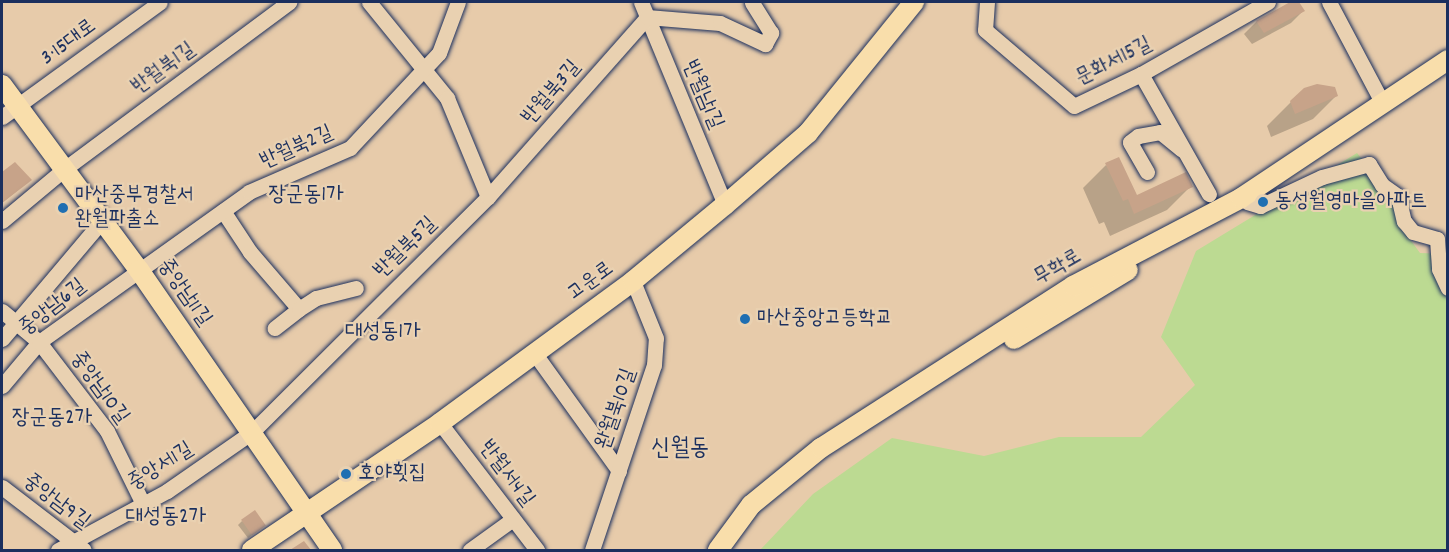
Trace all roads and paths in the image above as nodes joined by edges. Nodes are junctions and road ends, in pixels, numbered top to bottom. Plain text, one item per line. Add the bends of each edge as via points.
1 (160, 2) edge
2 (289, 2) edge
3 (389, 2) edge
4 (458, 2) edge
5 (641, 2) edge
6 (752, 2) edge
7 (914, 2) edge
8 (987, 2) edge
9 (1268, 2) edge
10 (1329, 2) edge
11 (373, 6) edge
12 (647, 16) junction
13 (1448, 60) edge
14 (423, 70) junction
15 (1141, 74) junction
16 (1448, 76) edge
17 (2, 86) edge
18 (1382, 102) junction
19 (8, 112) edge
20 (1184, 151) junction
21 (63, 170) junction
22 (1147, 172) dead end
23 (1209, 194) dead end
24 (488, 197) junction
25 (1247, 202) junction
26 (725, 205) junction
27 (223, 211) junction
28 (2, 221) edge
29 (101, 222) junction
30 (139, 270) junction
31 (633, 281) junction
32 (356, 288) dead end
33 (1448, 288) edge
34 (299, 309) junction
35 (2, 311) edge
36 (16, 323) junction
37 (275, 328) dead end
38 (2, 339) edge
39 (39, 342) junction
40 (535, 354) junction
41 (2, 386) edge
42 (441, 423) junction
43 (1448, 424) edge
44 (252, 432) junction
45 (1448, 432) edge
46 (619, 471) junction
47 (2, 487) edge
48 (143, 504) junction
49 (305, 512) junction
50 (513, 519) junction
51 (79, 545) edge
52 (58, 550) edge
53 (252, 550) edge
54 (332, 550) edge
55 (470, 550) edge
56 (537, 550) edge
57 (592, 550) edge
58 (718, 550) edge
59 (731, 550) edge

1 - 19 street, 3·15대로
2 - 21 street, 반월북1길
3 - 11 street
4 - 14 street, 반월북2길 via 439,53
5 - 12 street, 반월남1길
6 - 12 street via 771,33 765,44 720,23
7 - 26 main road, 고운로 via 808,133
8 - 15 street, 문화서15길 via 985,30 1074,106
9 - 15 street, 문화서15길
10 - 18 street
11 - 14 street
12 - 24 street, 반월북3길
12 - 26 street, 반월남1길
13 - 18 main road, 무학로
14 - 24 street via 447,98 460,123
14 - 27 street, 반월북2길 via 350,148 249,192
15 - 20 street
16 - 25 main road, 무학로
17 - 19 main road, 중앙남11길
18 - 58 main road, 무학로 via 1241,198 1072,286 821,448 751,505
19 - 21 main road, 중앙남11길
20 - 22 street via 1160,132 1138,136 1130,142
20 - 23 street
21 - 28 street, 반월북1길
21 - 29 main road, 중앙남11길
24 - 44 street, 반월북5길
25 - 33 street via 1260,206 1322,177 1369,164 1382,185 1398,196 1404,221 1413,232 1437,239 1439,269
25 - 59 main road, 무학로 via 1015,338 816,463 763,510
26 - 31 main road, 고운로
27 - 30 street, 반월북2길
27 - 34 street via 250,252
29 - 30 main road, 중앙남11길
29 - 36 street
30 - 39 street, 중앙남6길
30 - 44 main road, 중앙남11길
31 - 40 main road, 고운로
31 - 46 street, 완월북10길 via 656,338 654,365
32 - 34 street via 316,298
34 - 37 street
35 - 36 street, 중앙남10길
36 - 38 street
36 - 39 street, 중앙남10길
39 - 41 street, 중앙남6길
39 - 48 street, 중앙남10길 via 107,431
40 - 42 main road, 고운로
40 - 46 street
42 - 49 main road, 고운로
42 - 50 street, 반월서4길
43 - 45 path
44 - 48 street, 중앙서1길
44 - 49 main road, 중앙남11길
46 - 57 street, 완월북10길
47 - 51 street, 중앙남9길
48 - 51 street, 중앙서1길
49 - 53 main road, 고운로
49 - 54 main road, 중앙남11길
50 - 55 street
50 - 56 street, 반월서4길
51 - 52 street, 중앙서1길

